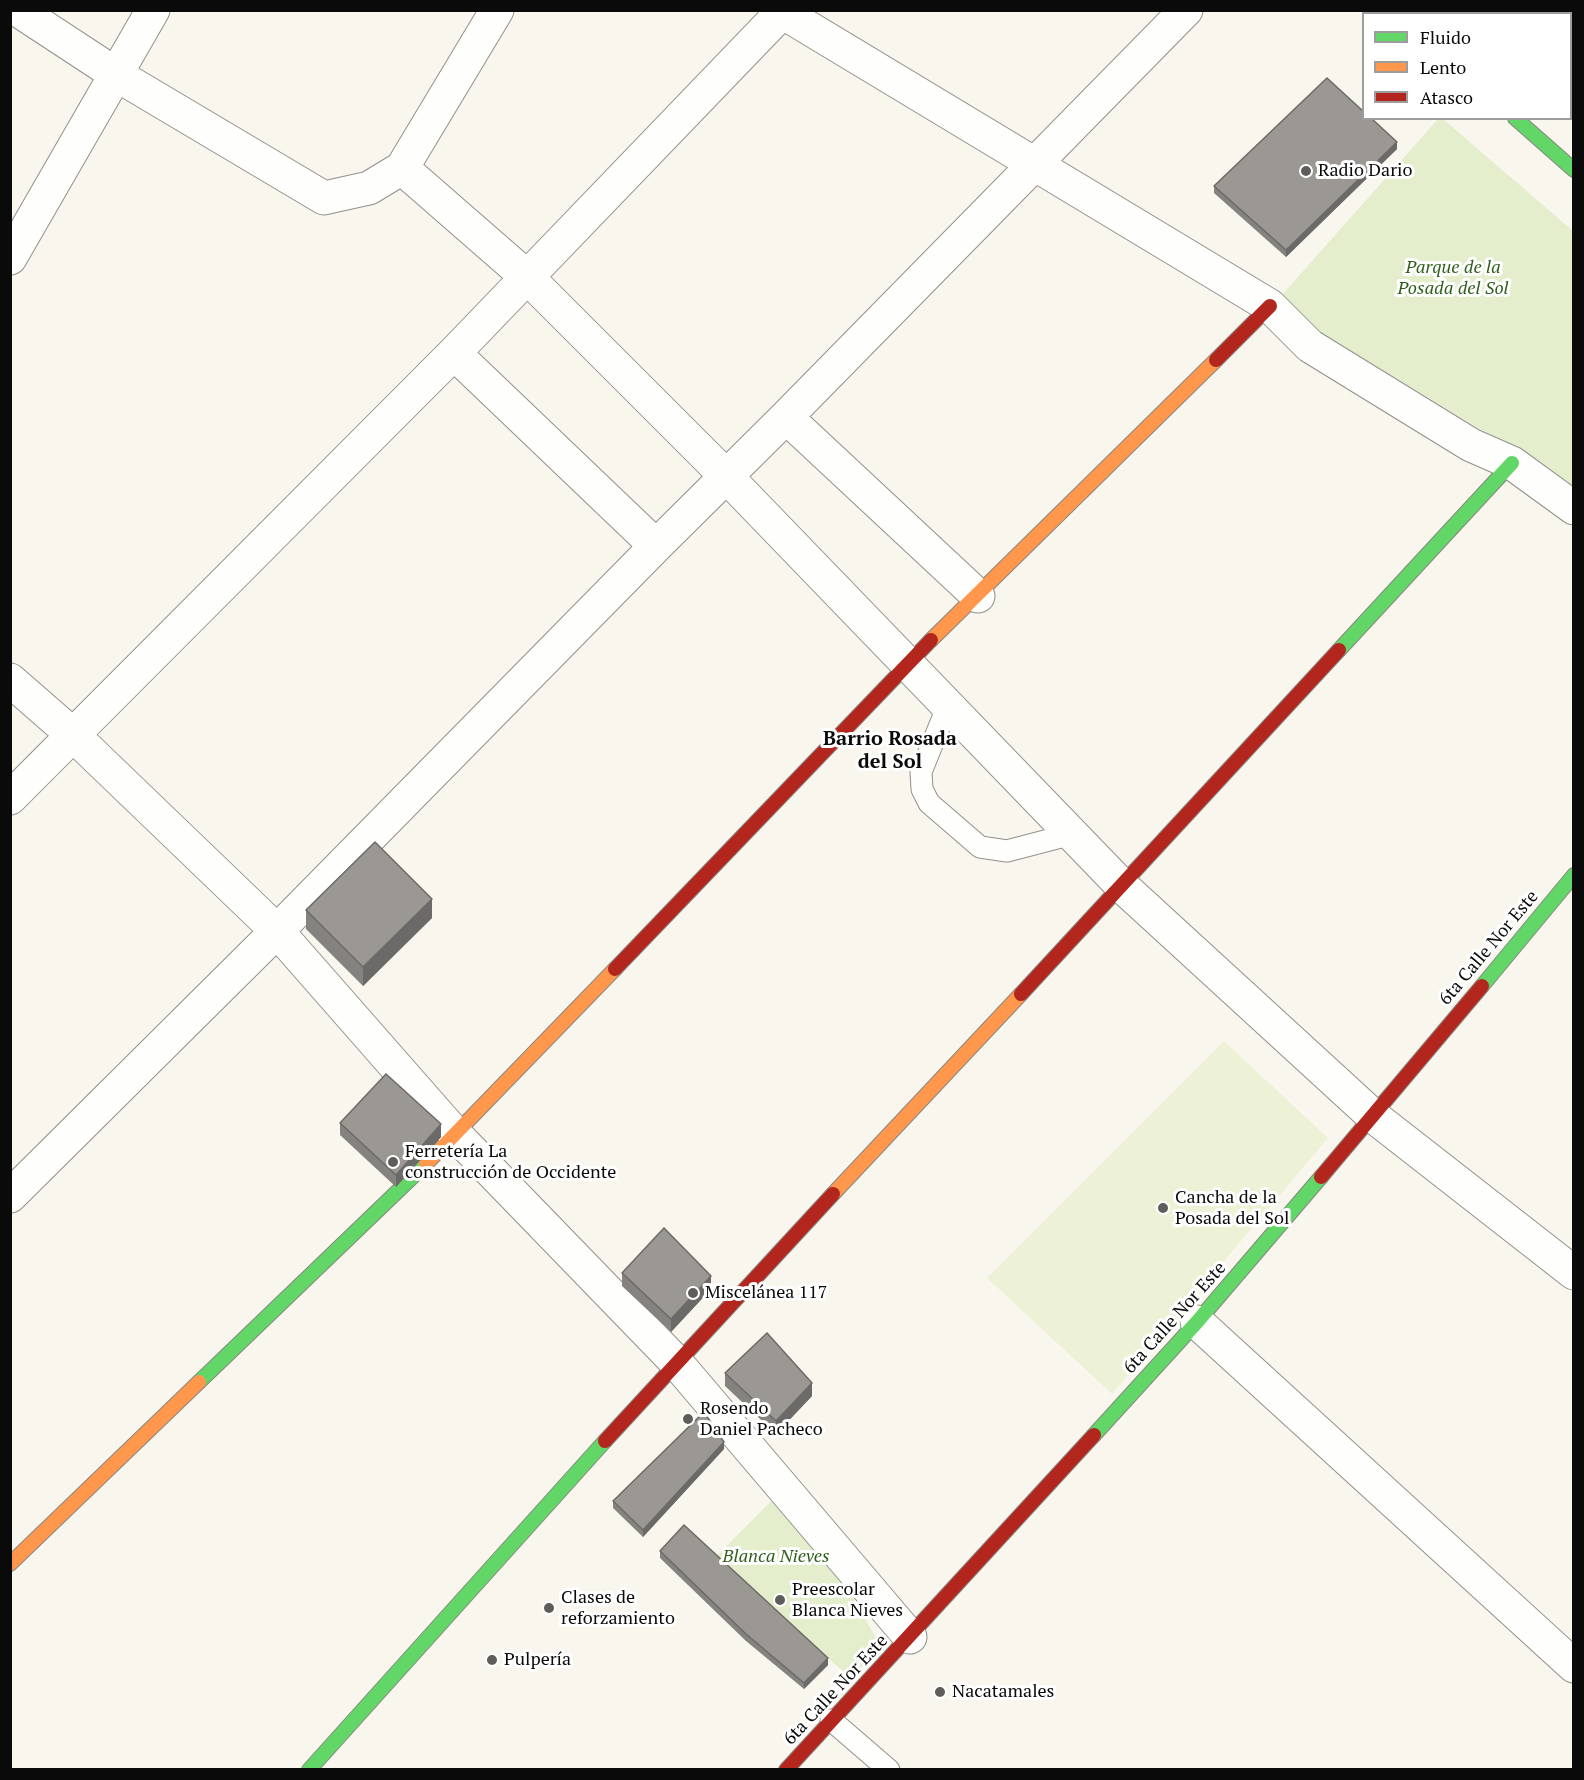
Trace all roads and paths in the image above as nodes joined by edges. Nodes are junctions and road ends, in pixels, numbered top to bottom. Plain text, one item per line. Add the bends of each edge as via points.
1 (18, 10) edge
2 (153, 10) edge
3 (497, 10) edge
4 (1186, 10) edge
5 (782, 11) edge
6 (117, 75) junction
7 (1517, 120) edge
8 (1033, 164) junction
9 (402, 168) junction
10 (1574, 170) edge
11 (10, 258) edge
12 (526, 277) junction
13 (1270, 306) junction
14 (454, 353) junction
15 (786, 417) junction
16 (1512, 463) junction
17 (726, 476) junction
18 (1574, 508) edge
19 (656, 546) junction
20 (978, 596) junction
21 (907, 664) junction
22 (10, 680) edge
23 (948, 705) junction
24 (72, 734) junction
25 (10, 798) edge
26 (1072, 834) junction
27 (1574, 875) edge
28 (1122, 886) junction
29 (277, 932) junction
30 (1373, 1116) junction
31 (456, 1135) junction
32 (10, 1196) edge
33 (1574, 1273) edge
34 (1197, 1322) junction
35 (676, 1362) junction
36 (10, 1564) edge
37 (910, 1637) junction
38 (1574, 1666) edge
39 (831, 1720) junction
40 (309, 1770) edge
41 (786, 1770) edge
42 (889, 1770) edge

1 - 6 street
2 - 6 street
3 - 9 street
4 - 8 street
5 - 8 street
5 - 12 street
6 - 9 street via 324,198 369,188
6 - 11 street
7 - 10 main road
8 - 13 street
8 - 15 street
9 - 12 street
12 - 14 street
12 - 17 street
13 - 16 street via 1311,346 1471,445
13 - 20 main road
14 - 19 street
14 - 24 street
15 - 17 street
15 - 20 street
16 - 18 street
16 - 28 main road
17 - 19 street
17 - 21 street
19 - 29 street
20 - 21 main road
21 - 23 street
21 - 31 main road
22 - 24 street
23 - 26 street
23 - 26 lane via 921,772 922,789 929,802 980,847 1007,851
24 - 25 street
24 - 29 street
26 - 28 street
27 - 30 main road, 6ta Calle Nor Este
28 - 30 street
28 - 35 main road
29 - 31 street
29 - 32 street
30 - 33 street
30 - 34 main road, 6ta Calle Nor Este
31 - 35 street
31 - 36 main road
34 - 37 main road, 6ta Calle Nor Este
34 - 38 street
35 - 37 street
35 - 40 main road
37 - 39 main road, 6ta Calle Nor Este
39 - 41 main road, 6ta Calle Nor Este
39 - 42 lane

